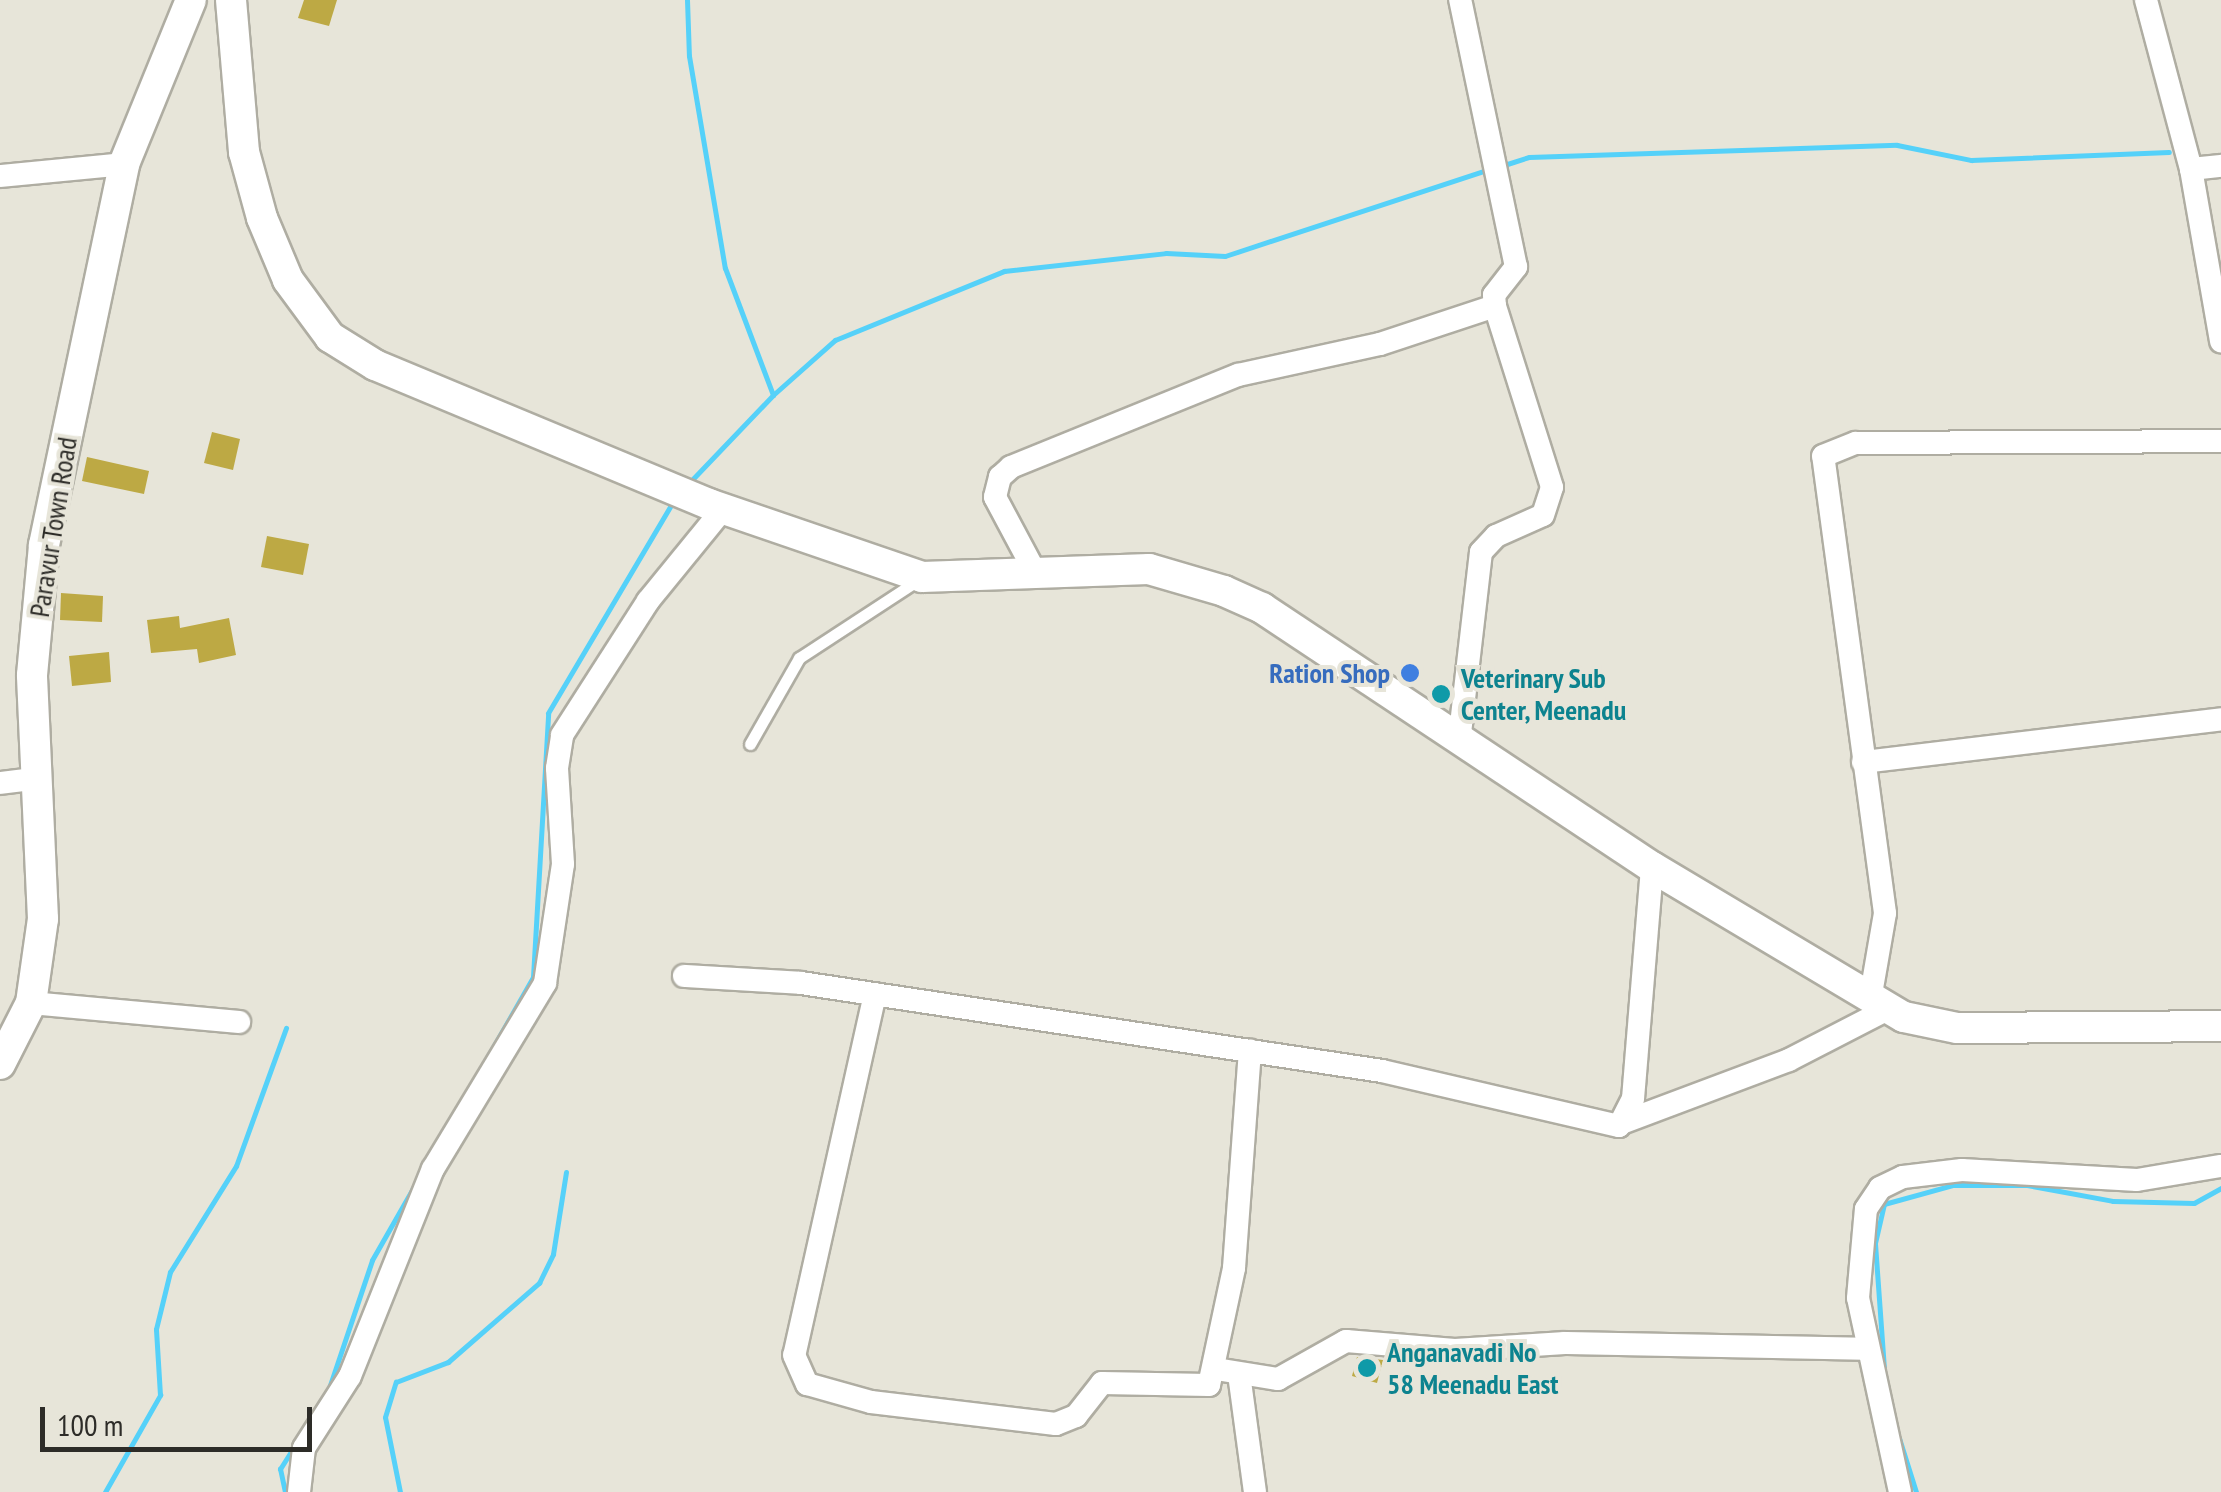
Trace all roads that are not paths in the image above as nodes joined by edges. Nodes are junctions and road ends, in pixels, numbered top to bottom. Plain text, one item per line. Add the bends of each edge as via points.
1 (191, 0) edge
2 (231, 0) edge
3 (1460, 0) edge
4 (2146, 0) edge
5 (124, 164) junction
6 (2221, 166) edge
7 (2190, 169) junction
8 (0, 176) edge
9 (1495, 306) junction
10 (2221, 342) edge
11 (2221, 441) edge
12 (716, 507) junction
13 (1034, 572) junction
14 (922, 578) junction
15 (2221, 718) edge
16 (1459, 742) junction
17 (750, 744) dead end
18 (1863, 762) junction
19 (35, 779) junction
20 (0, 784) edge
21 (1652, 867) junction
22 (684, 976) dead end
23 (875, 994) junction
24 (31, 1003) junction
25 (1878, 1005) junction
26 (238, 1022) dead end
27 (2221, 1026) edge
28 (5, 1046) edge
29 (1250, 1051) junction
30 (1624, 1122) junction
31 (2221, 1166) edge
32 (1864, 1349) junction
33 (1227, 1372) junction
34 (299, 1492) edge
35 (1255, 1492) edge
36 (1900, 1492) edge

1 - 5 street, Paravur Town Road
2 - 12 street via 244,152 262,218 288,280 330,337 375,365
3 - 9 street via 1516,268 1494,295
4 - 7 street
5 - 8 street
5 - 19 street, Paravur Town Road via 44,545 32,676
6 - 7 street
7 - 10 street
9 - 13 street via 1380,344 1238,375 1011,467 995,496
9 - 16 street via 1552,487 1543,516 1493,538 1477,562
11 - 18 street via 1856,443 1828,450 1822,474
12 - 14 street
12 - 34 street via 562,735 557,768 563,864 545,982 433,1169 350,1376 304,1448
13 - 14 street
13 - 16 street via 1149,569 1224,590 1262,608
14 - 17 lane via 800,658
15 - 18 street
16 - 21 street
18 - 25 street via 1886,913
19 - 20 street
19 - 24 street, Paravur Town Road via 43,920
21 - 25 street
21 - 30 street via 1633,1099
22 - 23 street
23 - 29 street
23 - 33 street via 794,1355 799,1378 871,1402 1056,1424 1076,1416 1102,1383 1205,1388
24 - 26 street
24 - 28 street, Paravur Town Road
25 - 27 street via 1957,1028
25 - 30 street via 1789,1060
29 - 30 street via 1382,1071 1610,1126
29 - 33 street
31 - 32 street via 2137,1180 1962,1170 1891,1181 1866,1209 1858,1298
32 - 33 street via 1565,1344 1455,1350 1346,1340 1290,1376
32 - 36 street
33 - 35 street

